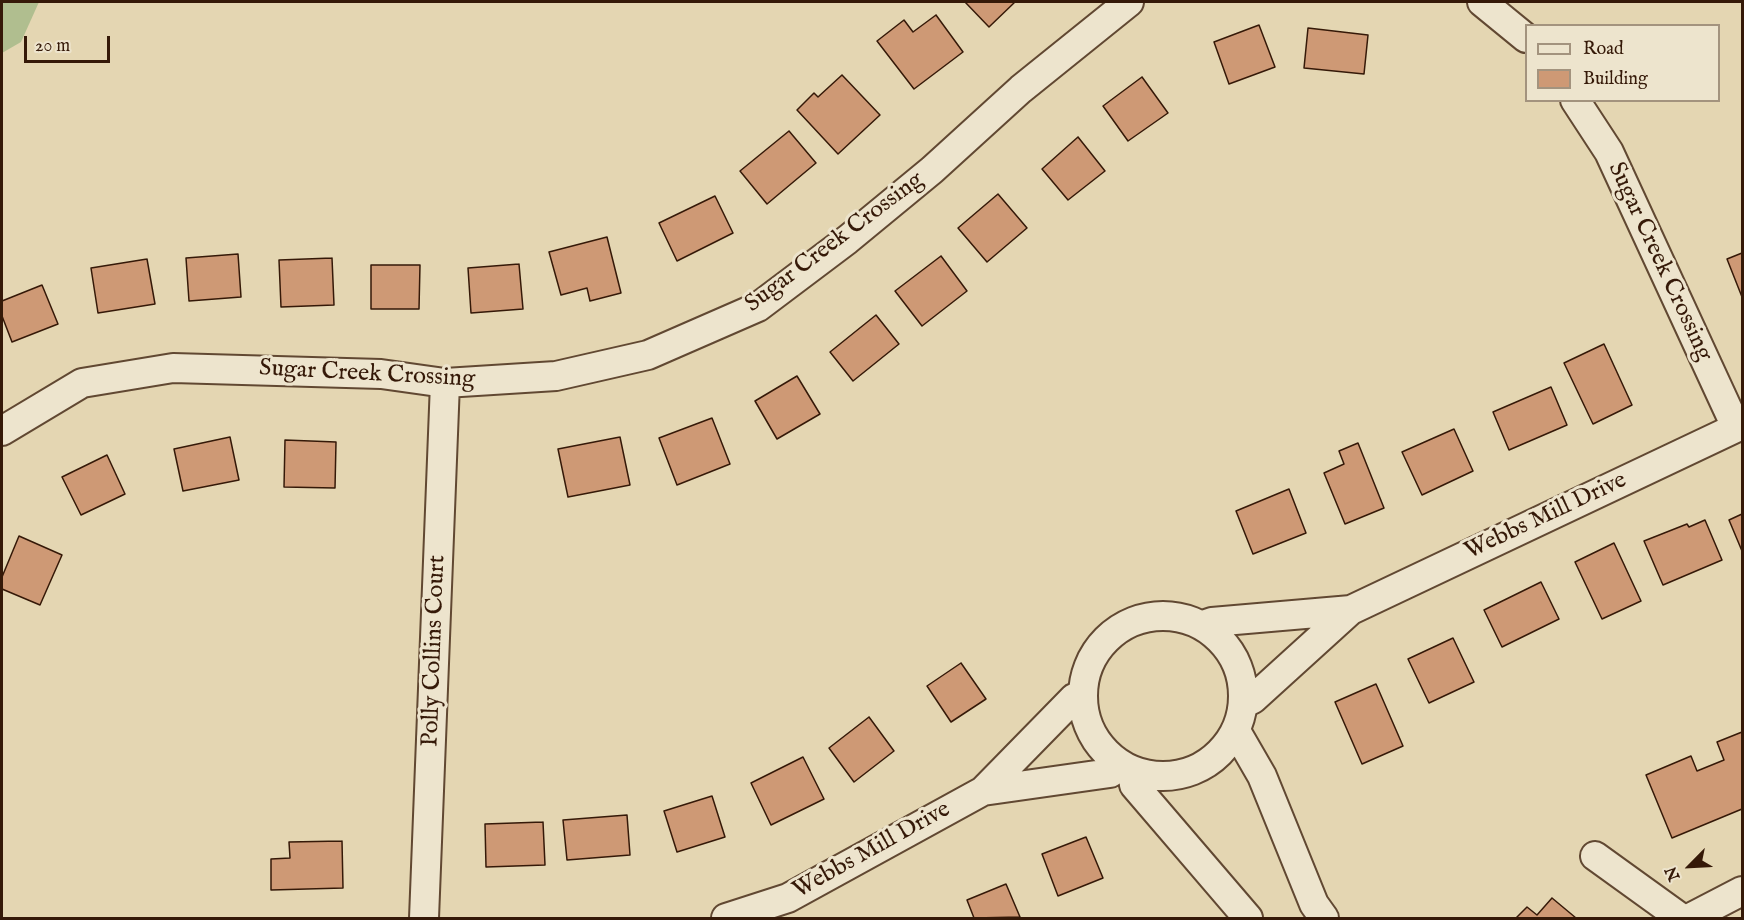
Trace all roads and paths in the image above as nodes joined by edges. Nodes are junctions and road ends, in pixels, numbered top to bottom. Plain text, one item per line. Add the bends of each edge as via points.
1 (1129, 2) edge
2 (1482, 2) edge
3 (1525, 36) edge
4 (1576, 102) edge
5 (445, 383) junction
6 (1739, 426) edge
7 (2, 431) edge
8 (1351, 610) junction
9 (1203, 625) junction
10 (1083, 695) junction
11 (1239, 717) junction
12 (1127, 767) junction
13 (983, 791) junction
14 (1595, 856) dead end
15 (1743, 891) edge
16 (424, 918) edge
17 (726, 918) edge
18 (1248, 918) edge
19 (1324, 918) edge
20 (1681, 918) edge
21 (1690, 918) edge

1 - 5 street, Sugar Creek Crossing via 1021,89 847,240 758,307 648,355 556,376
2 - 3 street
4 - 6 street, Sugar Creek Crossing via 1608,152
5 - 7 street, Sugar Creek Crossing via 381,374 173,368 82,383
5 - 16 street, Polly Collins Court
6 - 8 street, Webbs Mill Drive
8 - 9 street, Webbs Mill Drive
8 - 11 street, Webbs Mill Drive via 1253,699
9 - 10 street via 1178,616 1128,623 1106,639 1090,662
9 - 11 street via 1223,641 1237,662 1244,687
10 - 12 street via 1085,717 1097,742
10 - 13 street, Webbs Mill Drive via 1074,698
11 - 12 street via 1217,757 1196,770 1169,777 1141,774
11 - 19 street via 1314,904
12 - 13 street, Webbs Mill Drive via 1110,773
12 - 18 street via 1134,785
13 - 17 street, Webbs Mill Drive via 788,898
14 - 20 street
15 - 21 street

